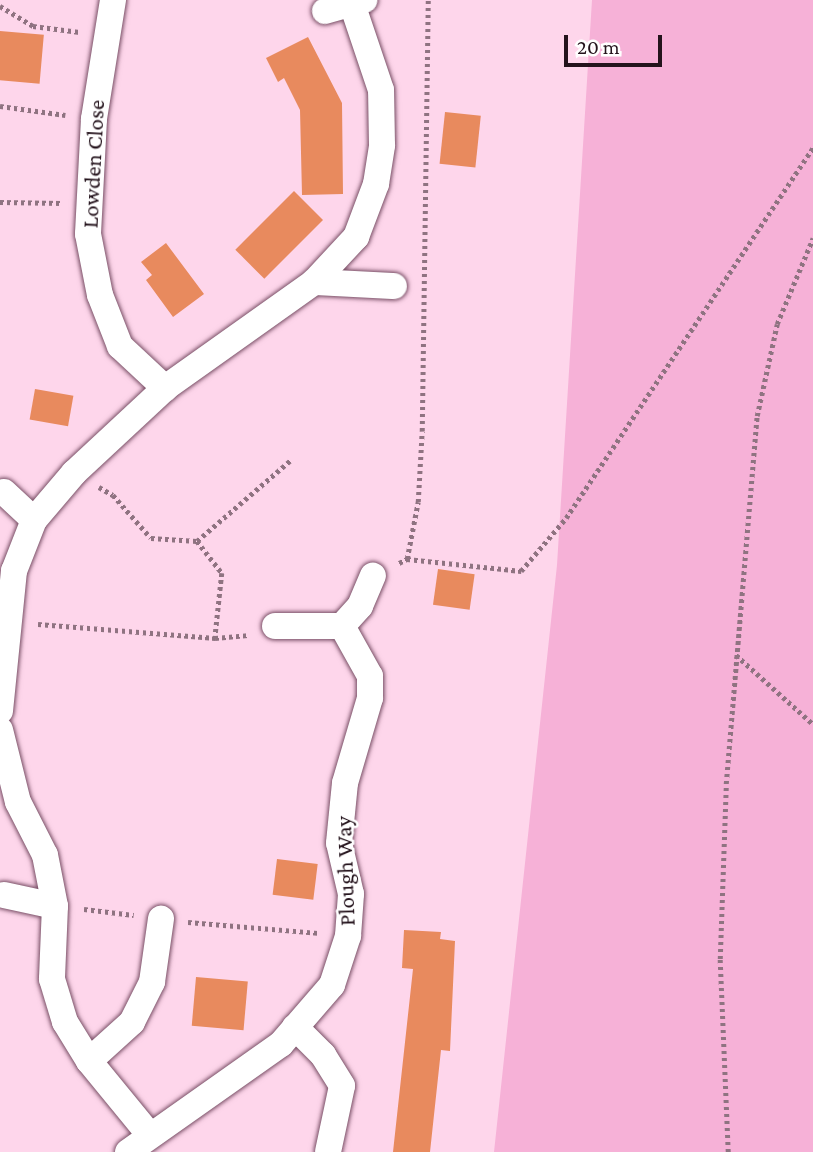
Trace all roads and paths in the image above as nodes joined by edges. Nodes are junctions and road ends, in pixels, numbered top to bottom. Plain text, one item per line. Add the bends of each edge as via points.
1 (113, 0) edge
2 (358, 2) edge
3 (0, 6) edge
4 (326, 11) dead end
5 (106, 36) junction
6 (0, 106) edge
7 (94, 119) junction
8 (813, 147) edge
9 (0, 202) edge
10 (89, 204) junction
11 (813, 237) edge
12 (314, 282) junction
13 (394, 286) dead end
14 (165, 388) junction
15 (291, 460) dead end
16 (74, 473) junction
17 (4, 492) dead end
18 (34, 520) junction
19 (197, 541) junction
20 (407, 559) dead end
21 (373, 576) dead end
22 (7, 606) edge
23 (275, 626) joint
24 (342, 626) junction
25 (215, 638) junction
26 (735, 654) junction
27 (0, 712) edge
28 (813, 724) edge
29 (0, 730) edge
30 (4, 896) dead end
31 (55, 906) junction
32 (161, 919) junction
33 (348, 936) junction
34 (295, 1027) junction
35 (89, 1061) junction
36 (149, 1134) junction
37 (128, 1152) edge
38 (328, 1152) edge
39 (728, 1152) edge

1 - 5 street, Lowden Close
2 - 4 street
2 - 12 street via 381,90 376,184 356,237
3 - 5 path via 33,26
5 - 7 street, Lowden Close
6 - 7 path
7 - 10 street, Lowden Close
8 - 20 path via 566,518 521,571
9 - 10 path
10 - 14 street, Lowden Close via 88,234 100,295 120,346
11 - 26 path via 777,324 757,416
12 - 13 street
12 - 14 street
14 - 16 street
15 - 19 path
16 - 18 street
16 - 19 path via 113,495 151,538
17 - 18 street
18 - 22 street via 14,572
19 - 25 path via 222,573
21 - 24 street via 360,606
22 - 25 path
22 - 27 street
23 - 24 street
23 - 25 path via 240,638
24 - 33 street, Plough Way via 370,676 370,698 345,783 339,842 351,894
26 - 28 path
26 - 39 path via 720,959
29 - 31 street via 18,802 45,855
30 - 31 street
31 - 32 path
31 - 35 street via 52,979 65,1022
32 - 33 path
32 - 35 street via 152,982 132,1022
33 - 34 street, Plough Way via 332,985
34 - 36 street, Plough Way via 281,1044
34 - 38 street via 323,1055 342,1086
35 - 36 street
36 - 37 street, Plough Way

